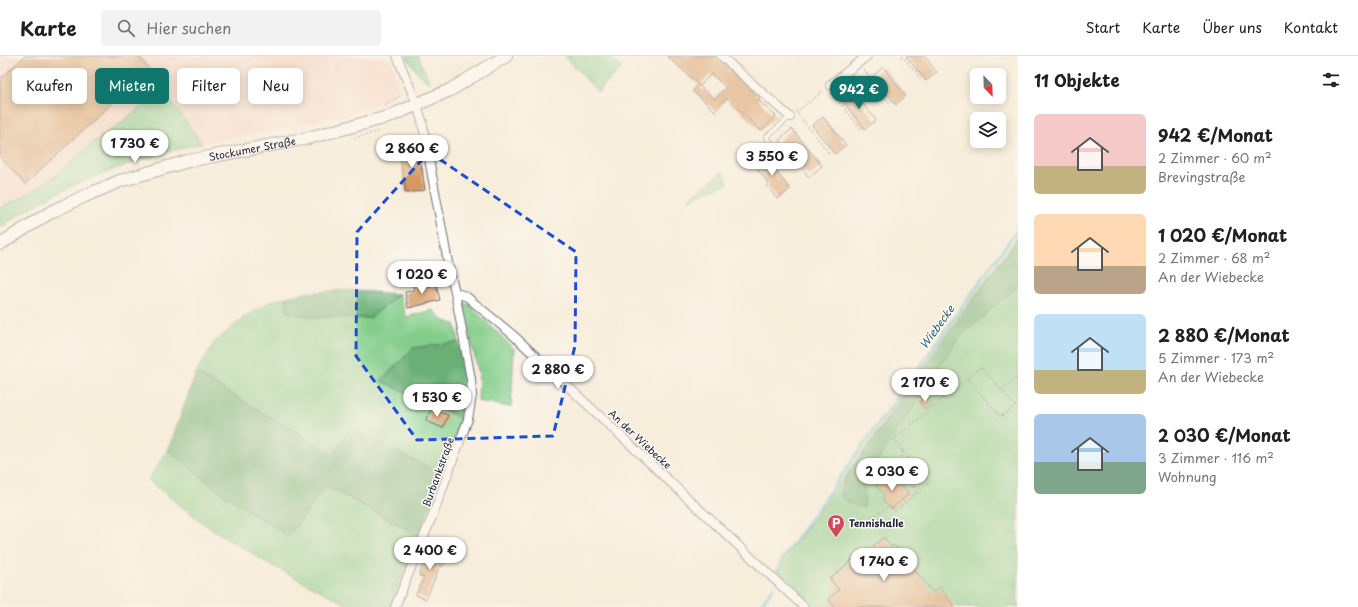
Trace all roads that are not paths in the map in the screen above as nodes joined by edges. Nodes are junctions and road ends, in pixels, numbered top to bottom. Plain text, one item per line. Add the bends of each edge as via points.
1 (397, 56) edge
2 (506, 56) edge
3 (722, 56) edge
4 (867, 56) edge
5 (828, 86) road end
6 (418, 105) junction
7 (793, 114) joint
8 (790, 165) dead end
9 (0, 244) edge
10 (455, 292) junction
11 (395, 607) edge
12 (804, 607) edge

1 - 6 street
2 - 6 main road, Stockumer Straße via 450,90
3 - 7 street
4 - 5 street
6 - 9 main road, Stockumer Straße via 388,117 348,128 188,161 120,181 51,212
6 - 10 street
7 - 8 lane via 766,137
10 - 11 street, Burbankstraße via 471,379 471,407 434,512
10 - 12 street, An der Wiebecke via 467,297 513,335

